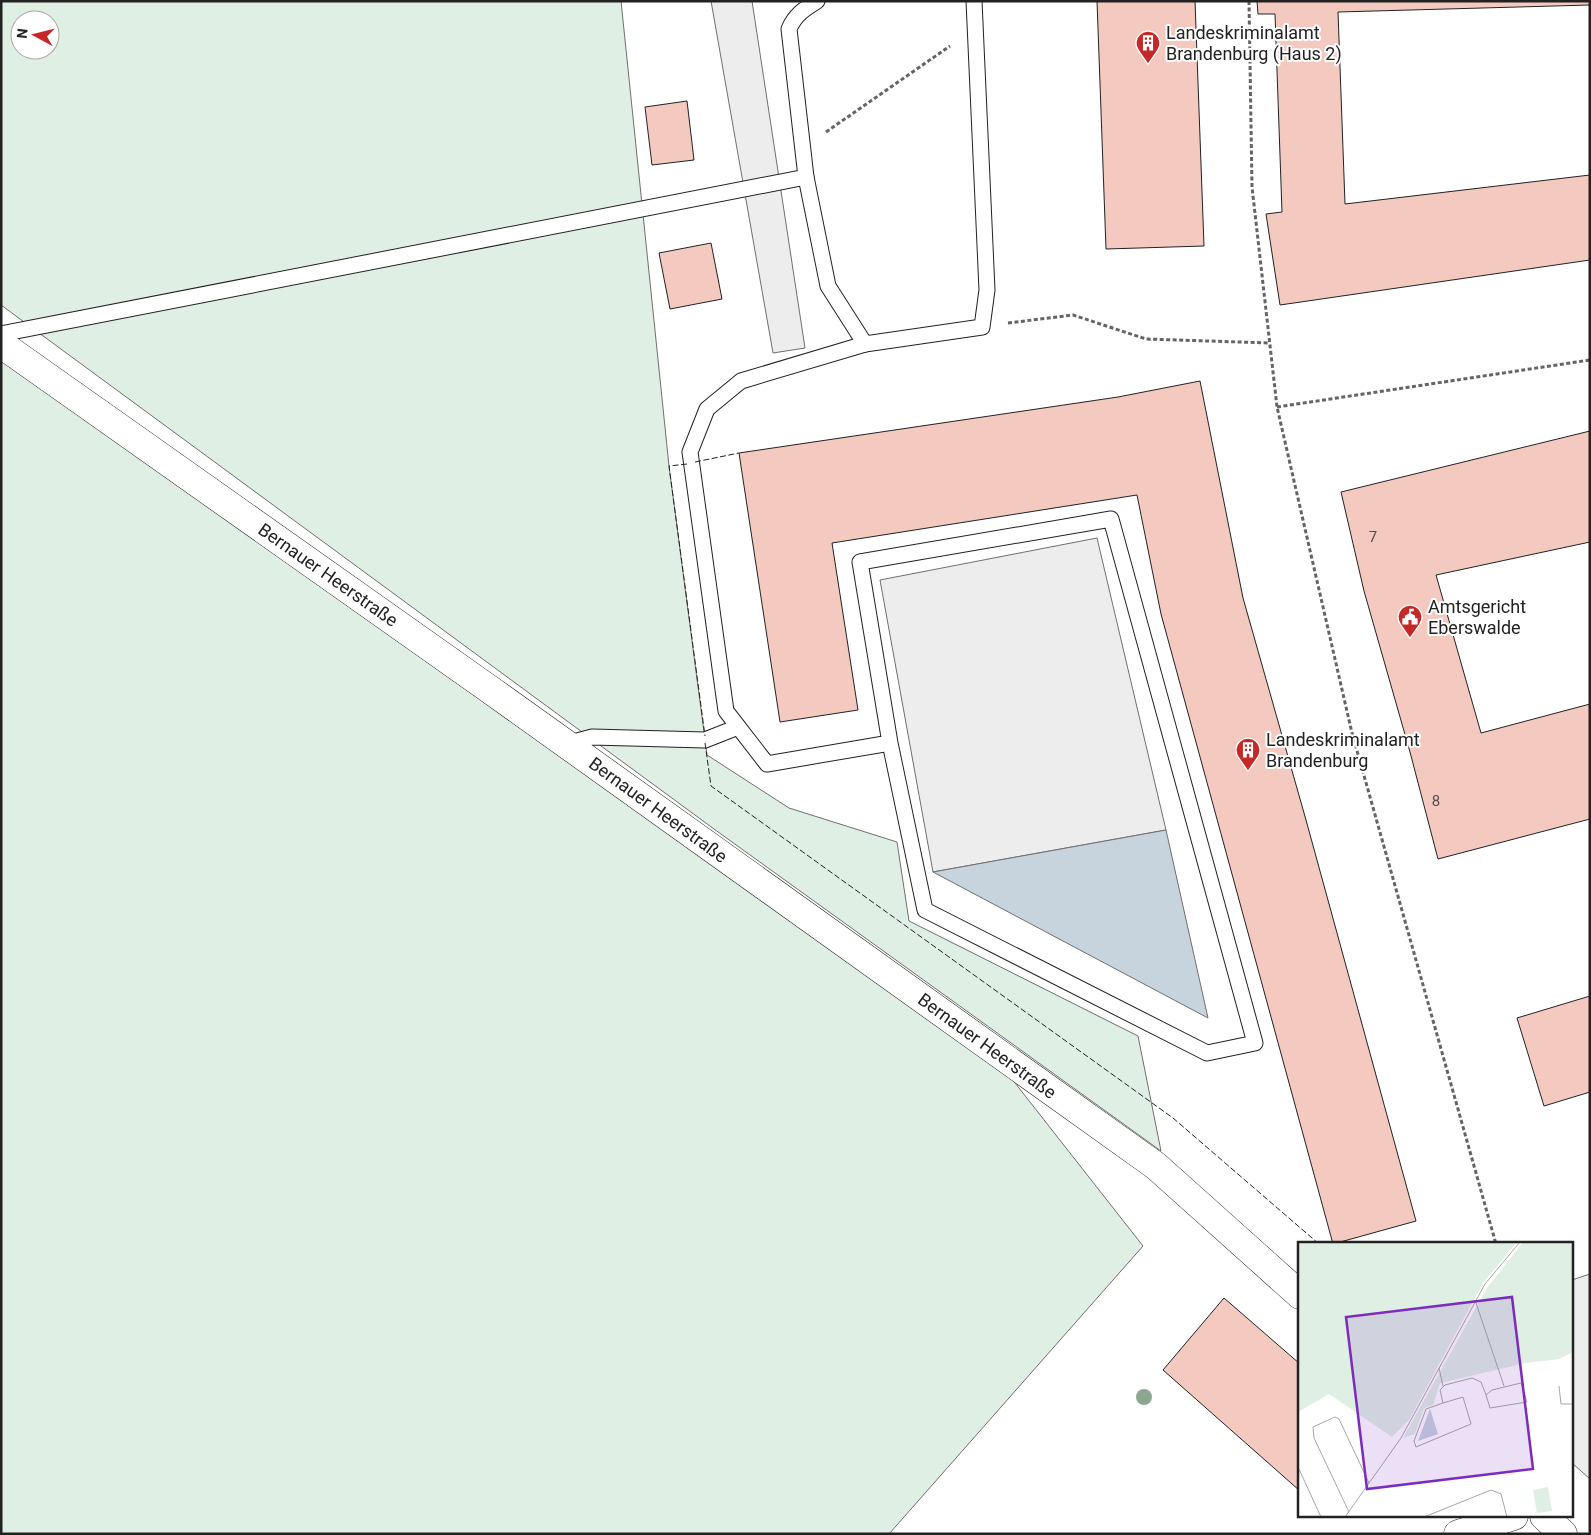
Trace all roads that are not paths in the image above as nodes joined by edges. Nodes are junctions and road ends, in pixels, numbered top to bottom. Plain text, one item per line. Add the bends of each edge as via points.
1 (817, 1) edge
2 (974, 1) edge
3 (806, 177) junction
4 (1, 334) edge
5 (1, 344) edge
6 (865, 344) junction
7 (738, 727) junction
8 (890, 743) junction
9 (566, 744) junction
10 (1298, 1293) edge
11 (1508, 1518) edge
12 (1546, 1518) edge
13 (1458, 1534) edge
14 (1563, 1534) edge

1 - 3 lane via 794,18 789,29
2 - 6 lane via 987,290 982,327
3 - 4 lane
3 - 6 lane via 828,286
5 - 9 street, Bernauer Heerstraße
6 - 7 lane via 741,381 707,409 690,452 726,711
7 - 8 lane via 767,764
7 - 9 lane via 705,740 592,737
8 - 8 lane via 860,562 1111,519 1255,1043 1207,1053 925,910
9 - 10 street, Bernauer Heerstraße via 1156,1166
11 - 13 street
12 - 14 street

